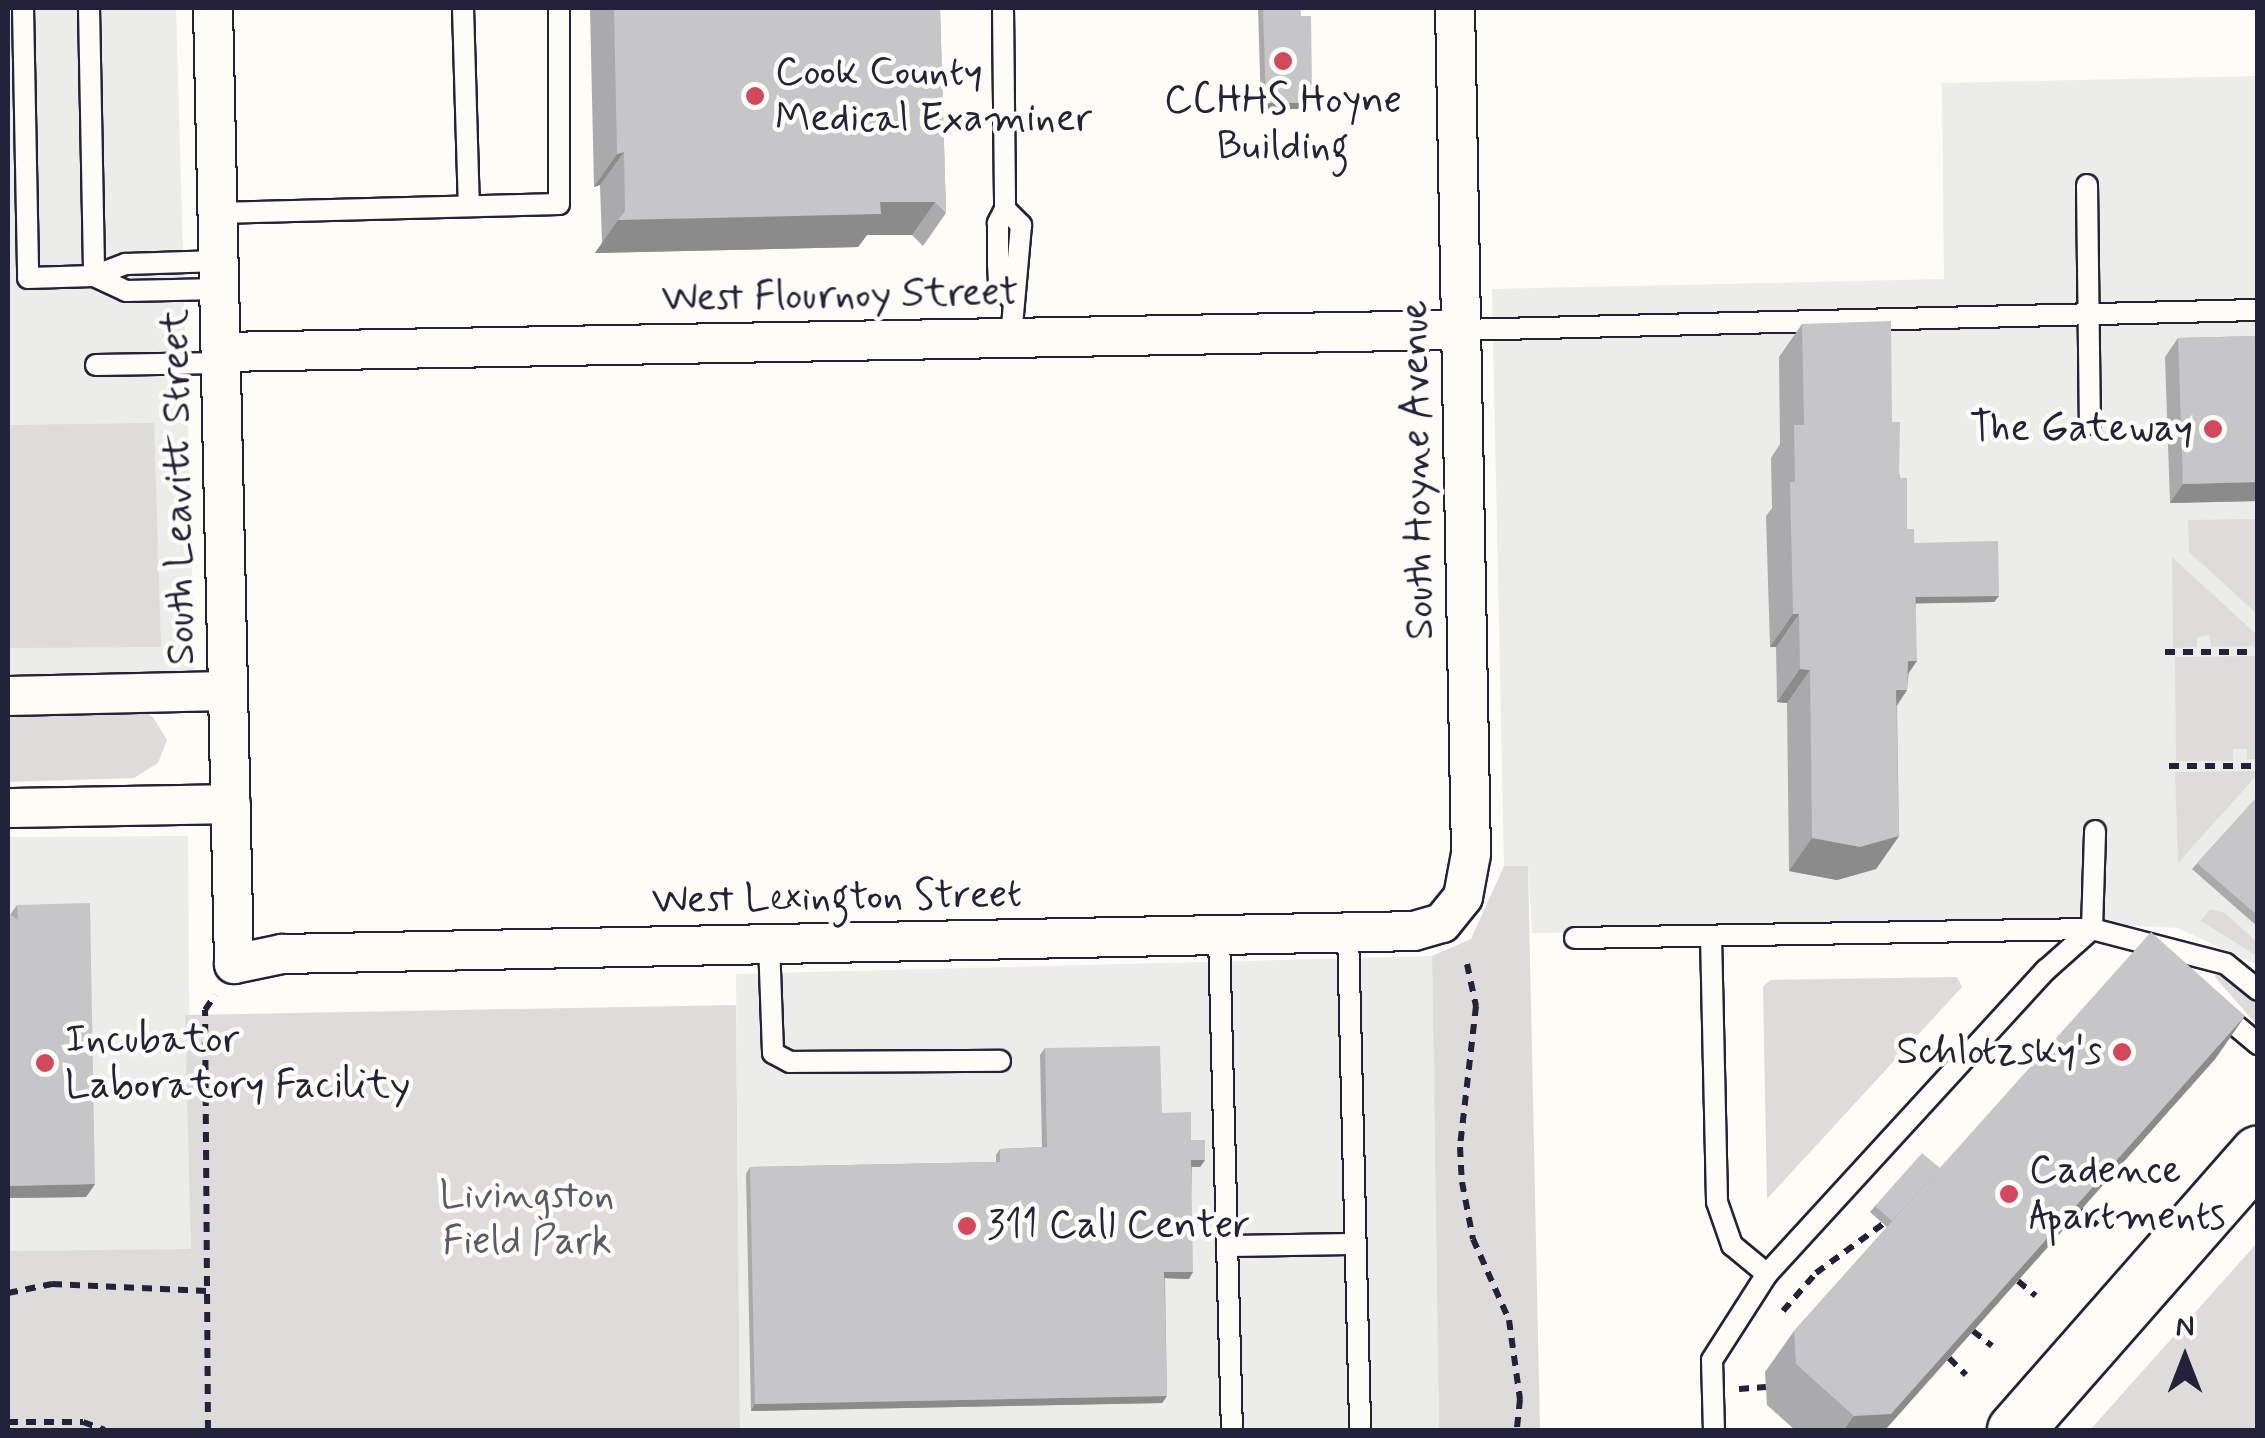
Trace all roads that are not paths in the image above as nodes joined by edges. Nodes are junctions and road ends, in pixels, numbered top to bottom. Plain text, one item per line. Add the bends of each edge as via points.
1 (24, 8) edge
2 (88, 8) edge
3 (214, 8) edge
4 (463, 8) edge
5 (559, 8) edge
6 (1003, 8) edge
7 (1455, 8) edge
8 (2087, 186) dead end
9 (469, 206) junction
10 (218, 212) junction
11 (219, 275) junction
12 (94, 276) junction
13 (2258, 310) edge
14 (2089, 314) junction
15 (1461, 330) junction
16 (1011, 338) junction
17 (221, 357) junction
18 (96, 366) dead end
19 (2090, 424) dead end
20 (228, 692) junction
21 (8, 696) edge
22 (231, 804) junction
23 (8, 808) edge
24 (2096, 831) dead end
25 (1442, 923) joint
26 (2092, 929) junction
27 (1348, 932) junction
28 (1219, 936) junction
29 (1711, 936) junction
30 (1574, 938) dead end
31 (770, 944) junction
32 (2155, 948) junction
33 (234, 964) joint
34 (2180, 973) edge
35 (2258, 990) edge
36 (2204, 999) edge
37 (2258, 1044) edge
38 (1000, 1061) dead end
39 (2258, 1153) edge
40 (1355, 1244) junction
41 (1227, 1246) junction
42 (1767, 1274) junction
43 (1232, 1430) edge
44 (1360, 1430) edge
45 (1714, 1430) edge
46 (2016, 1430) edge

1 - 12 lane via 28,278
2 - 12 lane
3 - 10 street, South Leavitt Street
4 - 9 lane
5 - 9 lane via 559,204
6 - 16 lane via 1006,209 998,224 999,283 1010,299
7 - 15 street, South Hoyne Avenue
8 - 14 lane
9 - 10 lane
10 - 11 street, South Leavitt Street
11 - 12 lane via 126,264
11 - 17 street, South Leavitt Street
13 - 14 lane
14 - 15 lane
14 - 19 lane
15 - 16 street, West Flournoy Street
15 - 25 street, South Hoyne Avenue via 1471,854 1463,897
16 - 17 street, West Flournoy Street
17 - 18 lane
17 - 20 street, South Leavitt Street
20 - 21 street
20 - 22 street, South Leavitt Street
22 - 23 street
22 - 33 street, South Leavitt Street
24 - 26 lane
25 - 27 street, West Lexington Street via 1414,931
26 - 29 lane
26 - 32 lane
26 - 42 lane via 2046,970
27 - 28 street, West Lexington Street
27 - 40 lane
28 - 31 street, West Lexington Street
28 - 41 lane
29 - 30 lane
29 - 42 lane via 1717,1202 1732,1245
31 - 33 street, West Lexington Street via 282,954
31 - 38 lane via 773,1053 790,1062
32 - 34 lane
32 - 35 lane via 2226,964
36 - 37 lane
39 - 46 main road
40 - 41 lane
40 - 44 lane
41 - 43 lane
42 - 45 lane via 1712,1360

